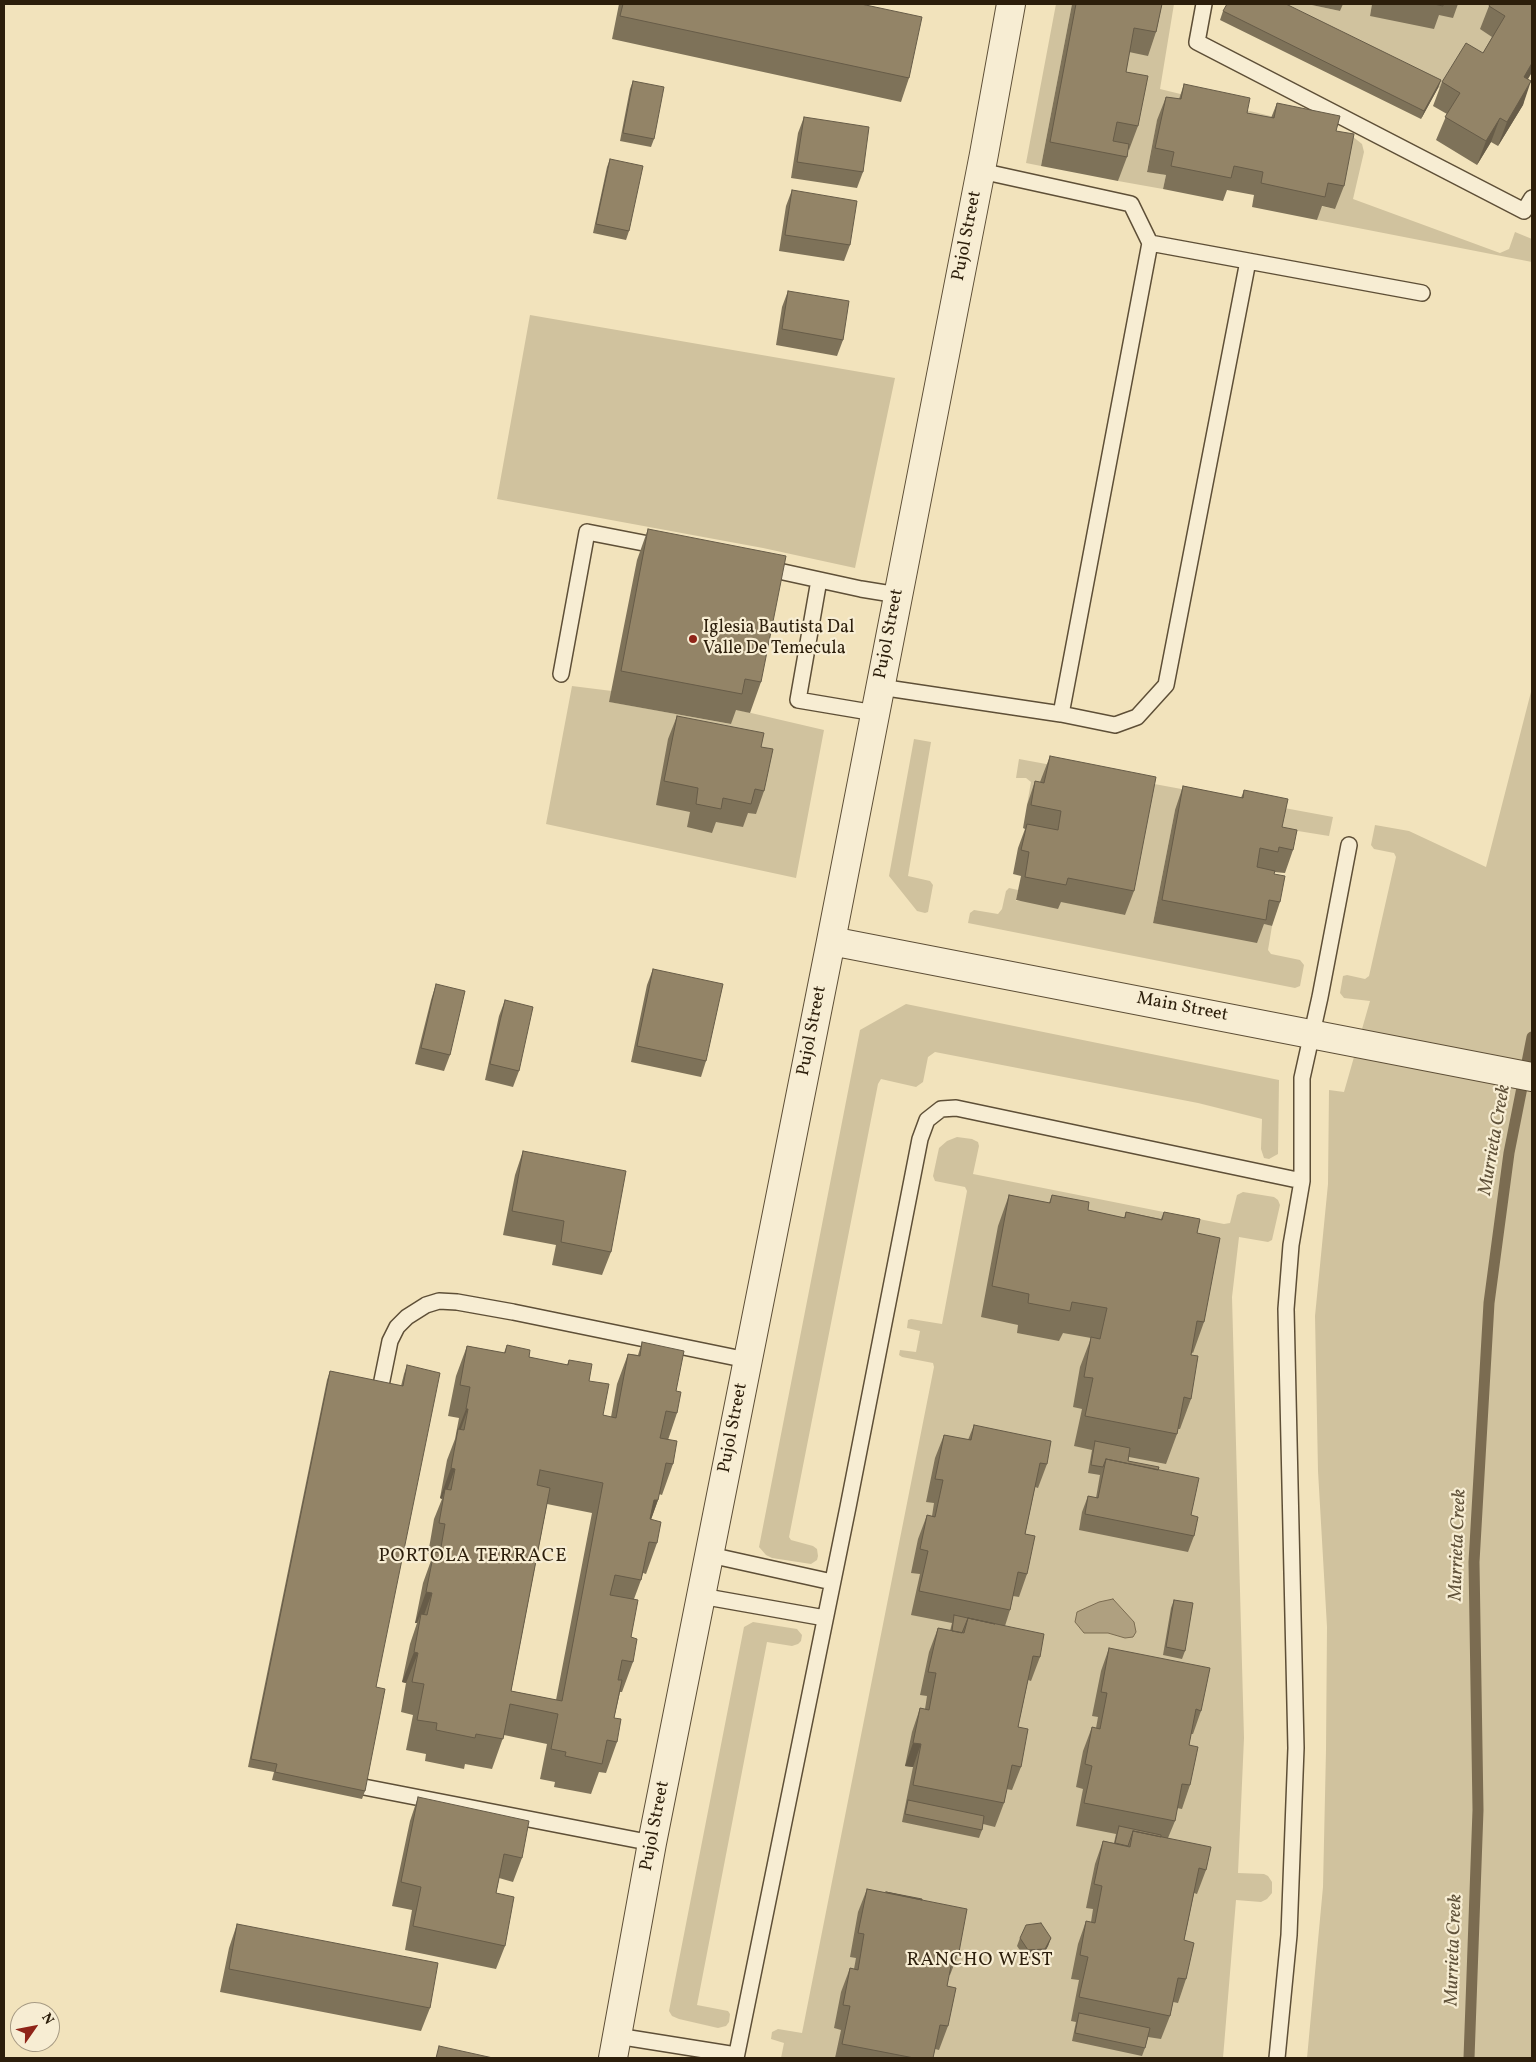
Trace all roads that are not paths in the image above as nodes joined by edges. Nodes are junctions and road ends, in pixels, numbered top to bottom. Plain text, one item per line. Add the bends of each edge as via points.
1 (1008, 4) edge
2 (1204, 4) edge
3 (981, 171) junction
4 (1532, 198) edge
5 (1150, 243) junction
6 (1248, 261) junction
7 (1422, 293) dead end
8 (683, 551) edge
9 (750, 565) edge
10 (819, 580) junction
11 (898, 595) junction
12 (561, 674) dead end
13 (877, 700) junction
14 (1061, 714) junction
15 (1349, 845) dead end
16 (831, 941) junction
17 (1312, 1033) junction
18 (1532, 1076) edge
19 (1302, 1181) junction
20 (747, 1360) junction
21 (376, 1411) edge
22 (710, 1555) junction
23 (832, 1582) junction
24 (702, 1596) junction
25 (825, 1618) junction
26 (364, 1787) edge
27 (652, 1843) junction
28 (615, 2047) edge
29 (736, 2057) edge
30 (1276, 2058) edge

1 - 3 street, Pujol Street
2 - 4 lane via 1197,42 1524,211
3 - 5 lane via 1131,204
3 - 11 street, Pujol Street
5 - 6 lane
5 - 14 lane
6 - 7 lane
6 - 14 lane via 1166,685 1138,717 1115,725
8 - 12 lane via 587,532
9 - 10 lane
10 - 11 lane
10 - 13 lane via 798,700
11 - 13 street, Pujol Street
13 - 14 lane
13 - 16 street, Pujol Street
15 - 17 lane
16 - 17 street, Main Street
16 - 20 street, Pujol Street
17 - 18 street, Main Street
17 - 19 lane via 1302,1078
19 - 23 lane via 956,1108 941,1109 926,1120
19 - 30 lane via 1291,1245 1286,1309 1296,1748 1289,1935
20 - 21 lane via 513,1312 439,1301 406,1317 397,1327 390,1342
20 - 22 street, Pujol Street
22 - 23 lane
22 - 24 street, Pujol Street
23 - 25 lane
24 - 25 lane
24 - 27 street, Pujol Street
25 - 29 lane
26 - 27 lane
27 - 28 street, Pujol Street
28 - 29 lane

